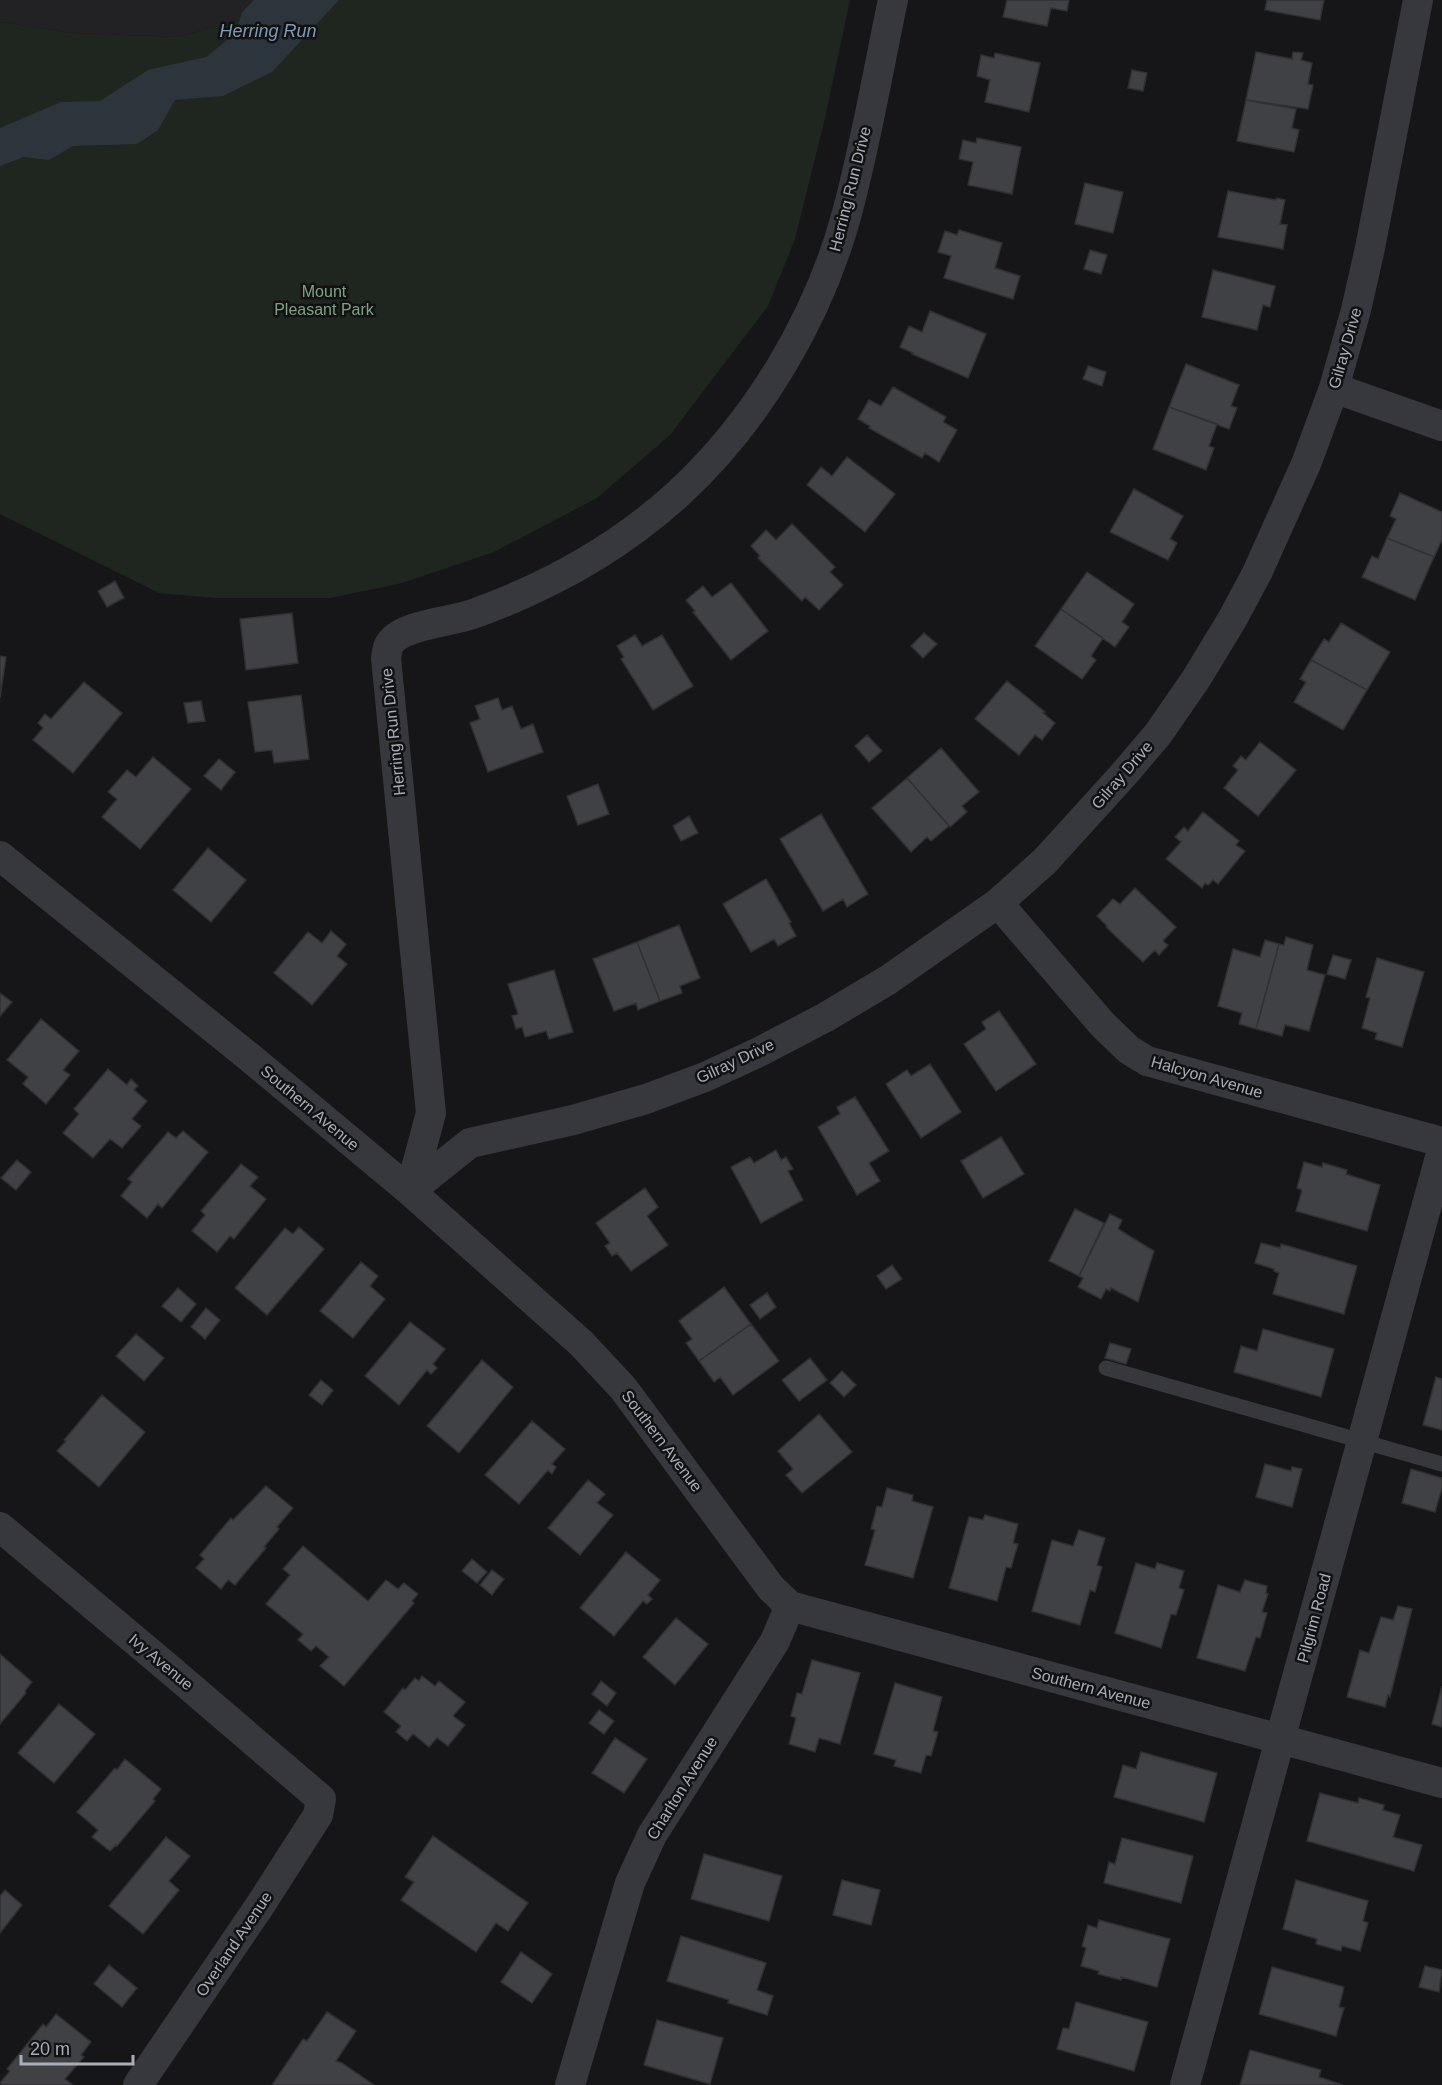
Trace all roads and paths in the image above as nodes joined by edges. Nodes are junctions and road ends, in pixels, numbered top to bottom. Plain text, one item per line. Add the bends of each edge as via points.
1 (893, 0) edge
2 (1418, 0) edge
3 (1334, 388) junction
4 (1442, 426) edge
5 (0, 856) edge
6 (998, 903) junction
7 (1442, 1142) edge
8 (1442, 1150) edge
9 (410, 1191) junction
10 (1106, 1368) dead end
11 (1362, 1442) junction
12 (1442, 1464) edge
13 (0, 1527) edge
14 (790, 1606) junction
15 (1281, 1739) junction
16 (1442, 1784) edge
17 (321, 1799) joint
18 (138, 2085) edge
19 (570, 2085) edge
20 (1185, 2085) edge

1 - 9 street, Herring Run Drive via 847,214 830,265 808,319 784,362 718,452 679,493 591,559 530,591 470,615 401,634 389,644 386,658 431,1113
2 - 3 street, Gilray Drive via 1370,248
3 - 4 street
3 - 6 street, Gilray Drive via 1272,541 1196,679 1124,774 1045,861
5 - 9 street, Southern Avenue
6 - 7 street, Halcyon Avenue via 1103,1025 1129,1050 1148,1061
6 - 9 street, Gilray Drive via 888,980 761,1051 646,1099 470,1143
8 - 11 street, Pilgrim Road
9 - 14 street, Southern Avenue via 580,1343 623,1388 771,1588
10 - 11 lane
11 - 12 lane
11 - 15 street, Pilgrim Road
13 - 17 street, Ivy Avenue
14 - 15 street, Southern Avenue
14 - 19 street, Charlton Avenue via 775,1641 652,1834 630,1883
15 - 16 street, Southern Avenue
15 - 20 street, Pilgrim Road
17 - 18 street, Overland Avenue via 318,1815 274,1884

